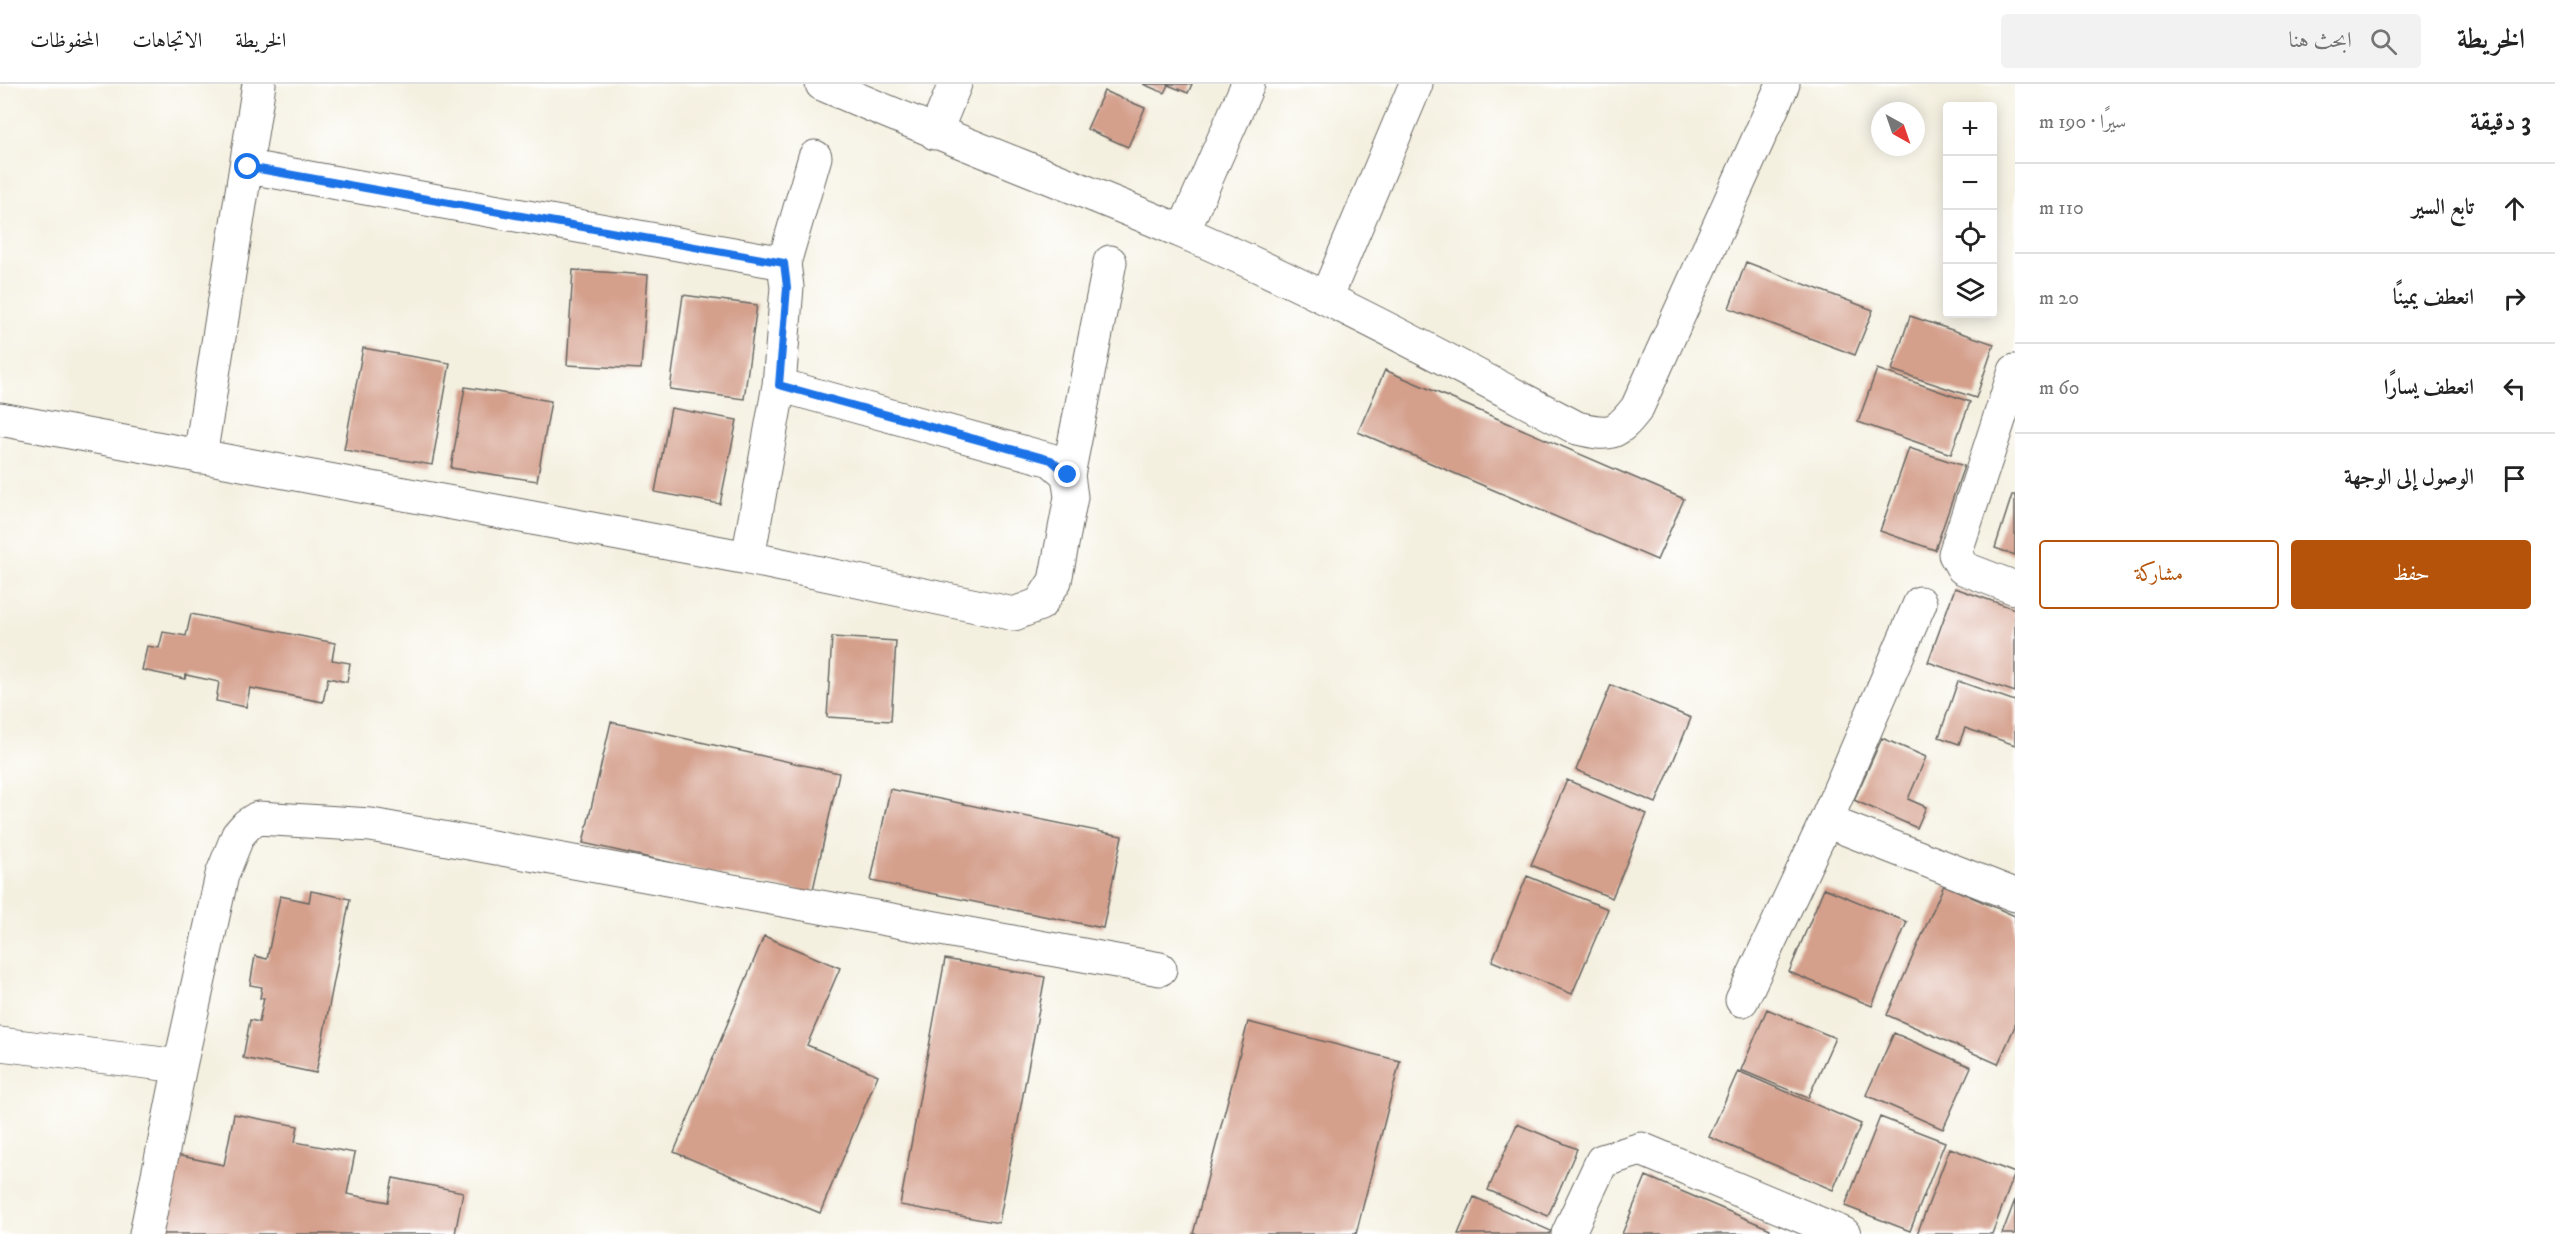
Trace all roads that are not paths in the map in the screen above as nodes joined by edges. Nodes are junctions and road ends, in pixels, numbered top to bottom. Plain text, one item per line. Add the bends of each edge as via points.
1 (259, 84) edge
2 (822, 84) edge
3 (955, 84) edge
4 (1248, 84) edge
5 (1416, 84) edge
6 (1783, 84) edge
7 (935, 133) junction
8 (815, 157) dead end
9 (248, 167) junction
10 (1183, 232) junction
11 (1110, 262) dead end
12 (784, 263) junction
13 (1326, 298) junction
14 (2015, 371) edge
15 (779, 385) junction
16 (0, 419) edge
17 (200, 457) junction
18 (1068, 475) junction
19 (748, 558) junction
20 (2015, 588) edge
21 (1920, 603) dead end
22 (1826, 821) junction
23 (2015, 895) edge
24 (1160, 969) dead end
25 (1742, 1000) dead end
26 (0, 1044) edge
27 (180, 1066) junction
28 (1796, 1224) edge
29 (146, 1234) edge
30 (1568, 1234) edge
31 (1844, 1234) edge

1 - 9 street
2 - 7 street
3 - 7 street
4 - 10 street
5 - 13 street
6 - 13 street via 1637,408 1622,428 1601,434 1578,428
7 - 10 street
8 - 12 street
9 - 12 street
9 - 17 street
10 - 13 street
11 - 18 street
12 - 15 street via 787,287
14 - 20 street via 1955,554 1963,568
15 - 18 street via 1051,460
15 - 19 street
16 - 17 street
17 - 19 street
18 - 19 street via 1071,497 1055,580 1040,604 1014,614
21 - 22 street
22 - 23 street
22 - 25 street
24 - 27 street via 371,825 258,818 238,835 222,875
26 - 27 street
27 - 29 street
28 - 30 street via 1641,1149 1602,1161
28 - 31 street

